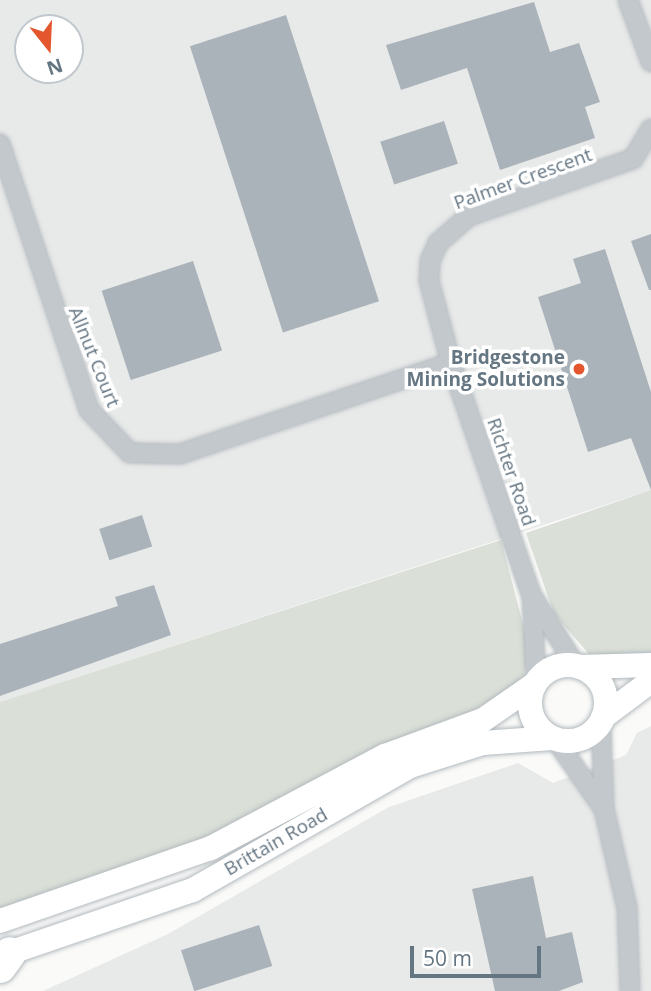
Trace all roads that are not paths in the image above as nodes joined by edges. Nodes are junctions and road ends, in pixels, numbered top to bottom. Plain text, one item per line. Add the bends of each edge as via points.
1 (628, 0) edge
2 (651, 62) edge
3 (651, 129) edge
4 (0, 144) edge
5 (451, 363) junction
6 (531, 594) junction
7 (651, 665) edge
8 (578, 666) junction
9 (651, 681) edge
10 (535, 683) junction
11 (602, 720) junction
12 (554, 738) junction
13 (604, 809) junction
14 (0, 921) edge
15 (3, 959) edge
16 (630, 991) edge

1 - 2 street
3 - 5 street, Palmer Crescent via 633,159 469,216 438,243 429,281
4 - 5 street, Allnut Court via 89,410 130,453 180,454
5 - 6 street, Richter Road
6 - 8 street, Richter Road
6 - 10 street, Richter Road
7 - 8 main road
8 - 10 main road via 554,668
8 - 11 main road via 599,681
9 - 11 main road
10 - 12 main road via 534,721
10 - 14 main road, Brittain Road via 482,720 385,756 211,848
11 - 12 main road via 576,740
11 - 13 street
12 - 13 street
12 - 15 main road, Brittain Road via 508,738 410,766 193,890
13 - 16 street via 627,908

